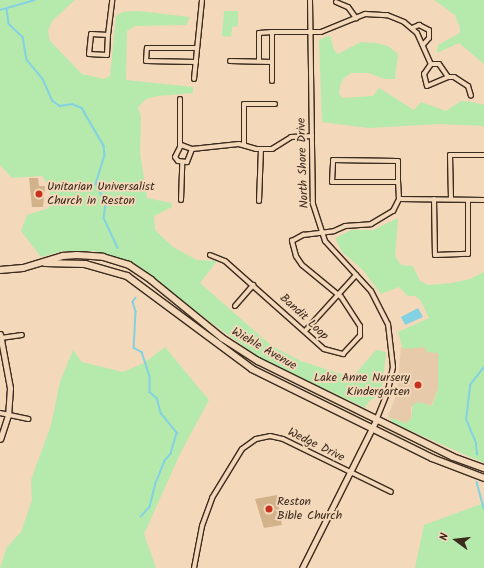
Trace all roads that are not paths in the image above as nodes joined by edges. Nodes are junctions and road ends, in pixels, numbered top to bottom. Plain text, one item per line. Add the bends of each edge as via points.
1 (112, 0) edge
2 (202, 0) edge
3 (310, 0) edge
4 (336, 2) dead end
5 (356, 18) junction
6 (412, 28) junction
7 (311, 31) junction
8 (272, 32) junction
9 (108, 35) junction
10 (423, 45) junction
11 (196, 48) junction
12 (230, 61) dead end
13 (196, 62) junction
14 (259, 62) junction
15 (272, 62) junction
16 (431, 64) junction
17 (448, 78) junction
18 (194, 79) dead end
19 (272, 81) dead end
20 (471, 96) dead end
21 (180, 99) dead end
22 (275, 104) dead end
23 (312, 136) junction
24 (244, 145) junction
25 (180, 146) junction
26 (192, 149) junction
27 (261, 149) junction
28 (484, 155) edge
29 (182, 163) junction
30 (398, 182) junction
31 (399, 199) junction
32 (434, 199) junction
33 (451, 199) junction
34 (181, 200) dead end
35 (468, 200) junction
36 (484, 200) edge
37 (259, 201) dead end
38 (321, 233) junction
39 (210, 254) dead end
40 (40, 263) junction
41 (0, 270) edge
42 (356, 275) junction
43 (253, 285) junction
44 (337, 294) junction
45 (235, 306) dead end
46 (306, 331) junction
47 (22, 335) dead end
48 (0, 336) edge
49 (0, 413) edge
50 (8, 415) junction
51 (28, 419) dead end
52 (376, 420) junction
53 (372, 428) junction
54 (0, 439) edge
55 (484, 468) edge
56 (350, 472) junction
57 (484, 478) edge
58 (391, 492) dead end
59 (194, 568) edge
60 (302, 568) edge

1 - 9 street
2 - 11 street
3 - 7 street, North Shore Drive
4 - 5 street via 348,7
5 - 6 street via 365,14 387,16
5 - 7 street via 330,29
6 - 10 street
6 - 10 street via 419,25 429,30 429,38
7 - 8 street
7 - 23 street, North Shore Drive
8 - 14 street via 259,32
8 - 15 street
9 - 9 street via 107,55 90,54 91,34
10 - 16 street
11 - 13 street
11 - 13 street via 147,48 146,61
12 - 14 street
13 - 18 street
14 - 15 street
15 - 19 street
16 - 17 street via 439,64
16 - 17 street via 424,74 427,86
17 - 20 street via 454,77 468,86
21 - 25 street
22 - 24 street via 244,104
23 - 27 street via 291,137 272,149
23 - 38 street, North Shore Drive via 313,204
24 - 26 street
24 - 27 street
25 - 26 street
25 - 29 street via 175,157
26 - 29 street via 191,159
27 - 37 street
28 - 33 street via 450,155
29 - 34 street
30 - 30 street via 332,182 333,160 398,161
30 - 31 street
31 - 32 street
31 - 38 street via 393,211 371,224 345,226
32 - 33 street
32 - 35 street via 434,255 468,254
33 - 35 street
35 - 36 street
38 - 42 street, North Shore Drive via 334,254
38 - 44 street, Bandit Loop via 298,236 292,241 292,248 302,265
39 - 43 street, Bandit Loop via 225,261
40 - 41 main road, Wiehle Avenue
40 - 52 main road, Wiehle Avenue via 64,256 85,254 129,265 240,350
40 - 53 main road, Wiehle Avenue via 85,264 127,276 238,360
42 - 44 street
42 - 52 street, North Shore Drive via 380,305 392,342 391,381
43 - 45 street
43 - 46 street, Bandit Loop
44 - 46 street
44 - 46 street, Bandit Loop via 360,326 360,336 343,354 324,349
47 - 48 street
48 - 50 street via 10,388
49 - 50 street
50 - 51 street
50 - 54 street
52 - 53 street, North Shore Drive
52 - 55 main road, Wiehle Avenue via 453,457
53 - 56 street, North Shore Drive
53 - 57 main road, Wiehle Avenue via 450,466
56 - 58 street, Wedge Drive
56 - 59 street, Wedge Drive via 283,439 270,436 251,441 232,464 212,498 202,526
56 - 60 street, North Shore Drive

